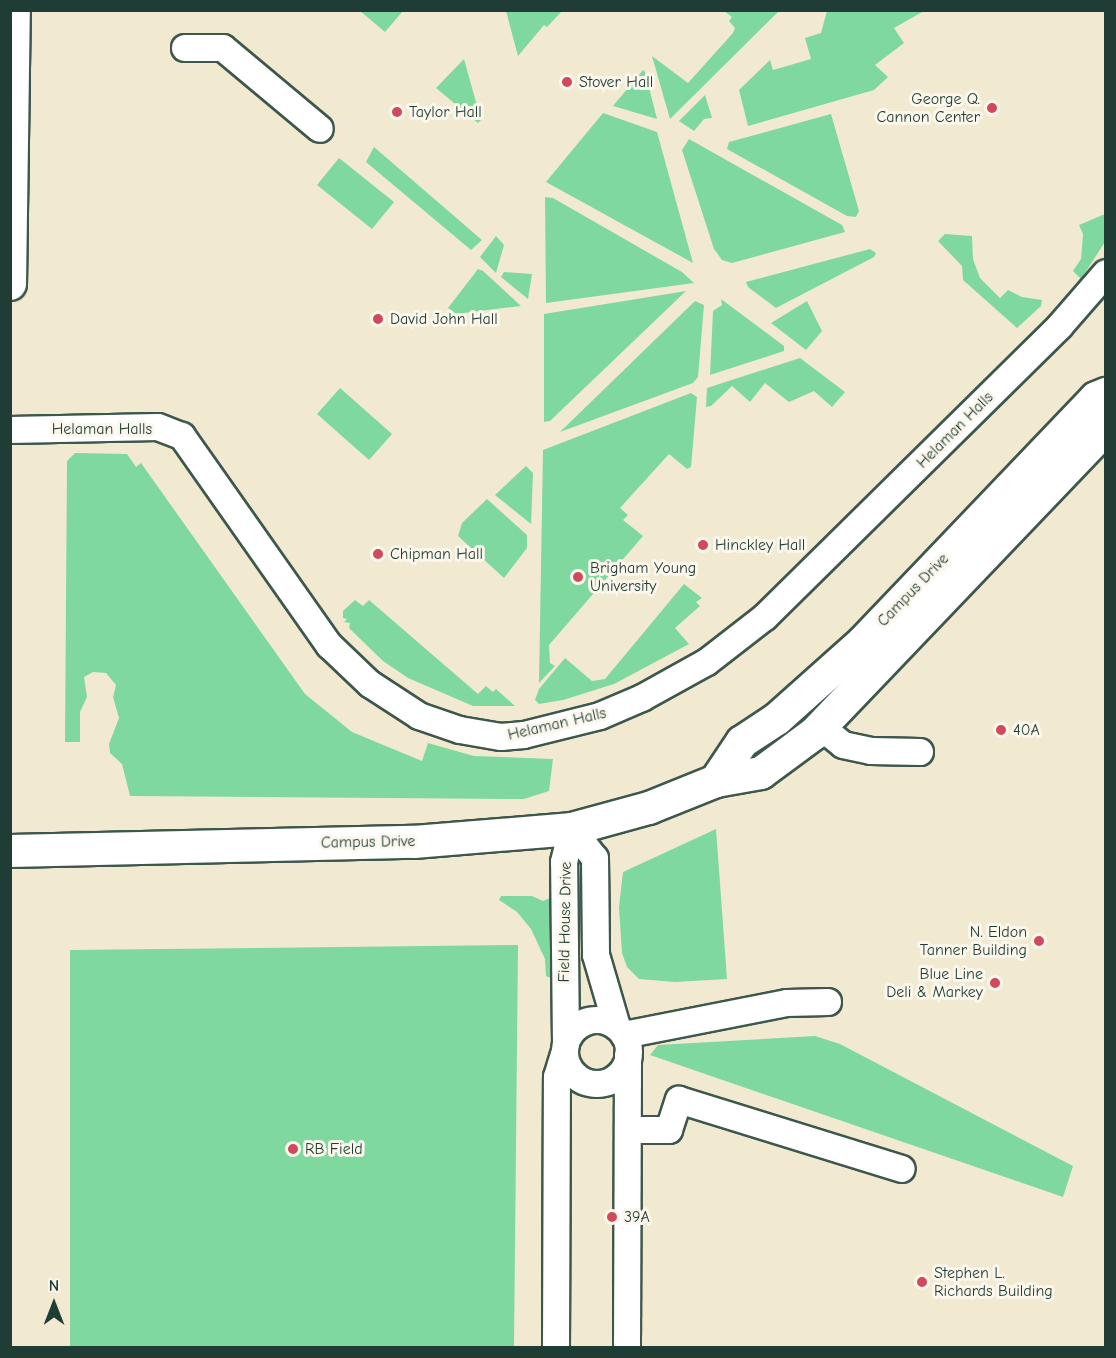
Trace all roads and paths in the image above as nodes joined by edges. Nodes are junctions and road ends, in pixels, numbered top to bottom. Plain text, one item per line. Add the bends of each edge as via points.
1 (14, 10) edge
2 (185, 48) dead end
3 (12, 89) edge
4 (320, 129) dead end
5 (1106, 273) edge
6 (10, 284) edge
7 (1106, 394) edge
8 (1106, 429) edge
9 (10, 430) edge
10 (821, 727) junction
11 (920, 752) dead end
12 (716, 781) junction
13 (572, 829) junction
14 (10, 851) edge
15 (828, 1002) dead end
16 (623, 1039) junction
17 (565, 1049) junction
18 (629, 1130) junction
19 (902, 1169) dead end
20 (556, 1347) edge
21 (627, 1347) edge

1 - 3 main road
2 - 4 lane via 223,48
3 - 6 main road
5 - 9 lane, Helaman Halls via 1060,326 765,616 707,662 642,698 600,716 524,735 501,737 460,730 419,716 370,684 329,645 182,436 158,427
7 - 12 main road, Campus Drive via 1096,398 863,642 777,718 742,742
8 - 10 main road, Campus Drive
10 - 11 lane via 843,746
10 - 12 main road, Campus Drive via 761,773
12 - 13 main road, Campus Drive via 649,808
13 - 14 main road, Campus Drive via 414,842
13 - 16 lane, Field House Drive via 595,858 596,955
13 - 17 lane, Field House Drive via 564,862
15 - 16 lane via 787,1003
16 - 17 lane via 598,1020 587,1022 570,1034
16 - 17 lane via 625,1067 612,1080 592,1083 573,1074
16 - 18 lane, Field House Drive
17 - 20 lane, Field House Drive via 557,1077
18 - 19 lane via 669,1130 679,1100
18 - 21 lane, Field House Drive

